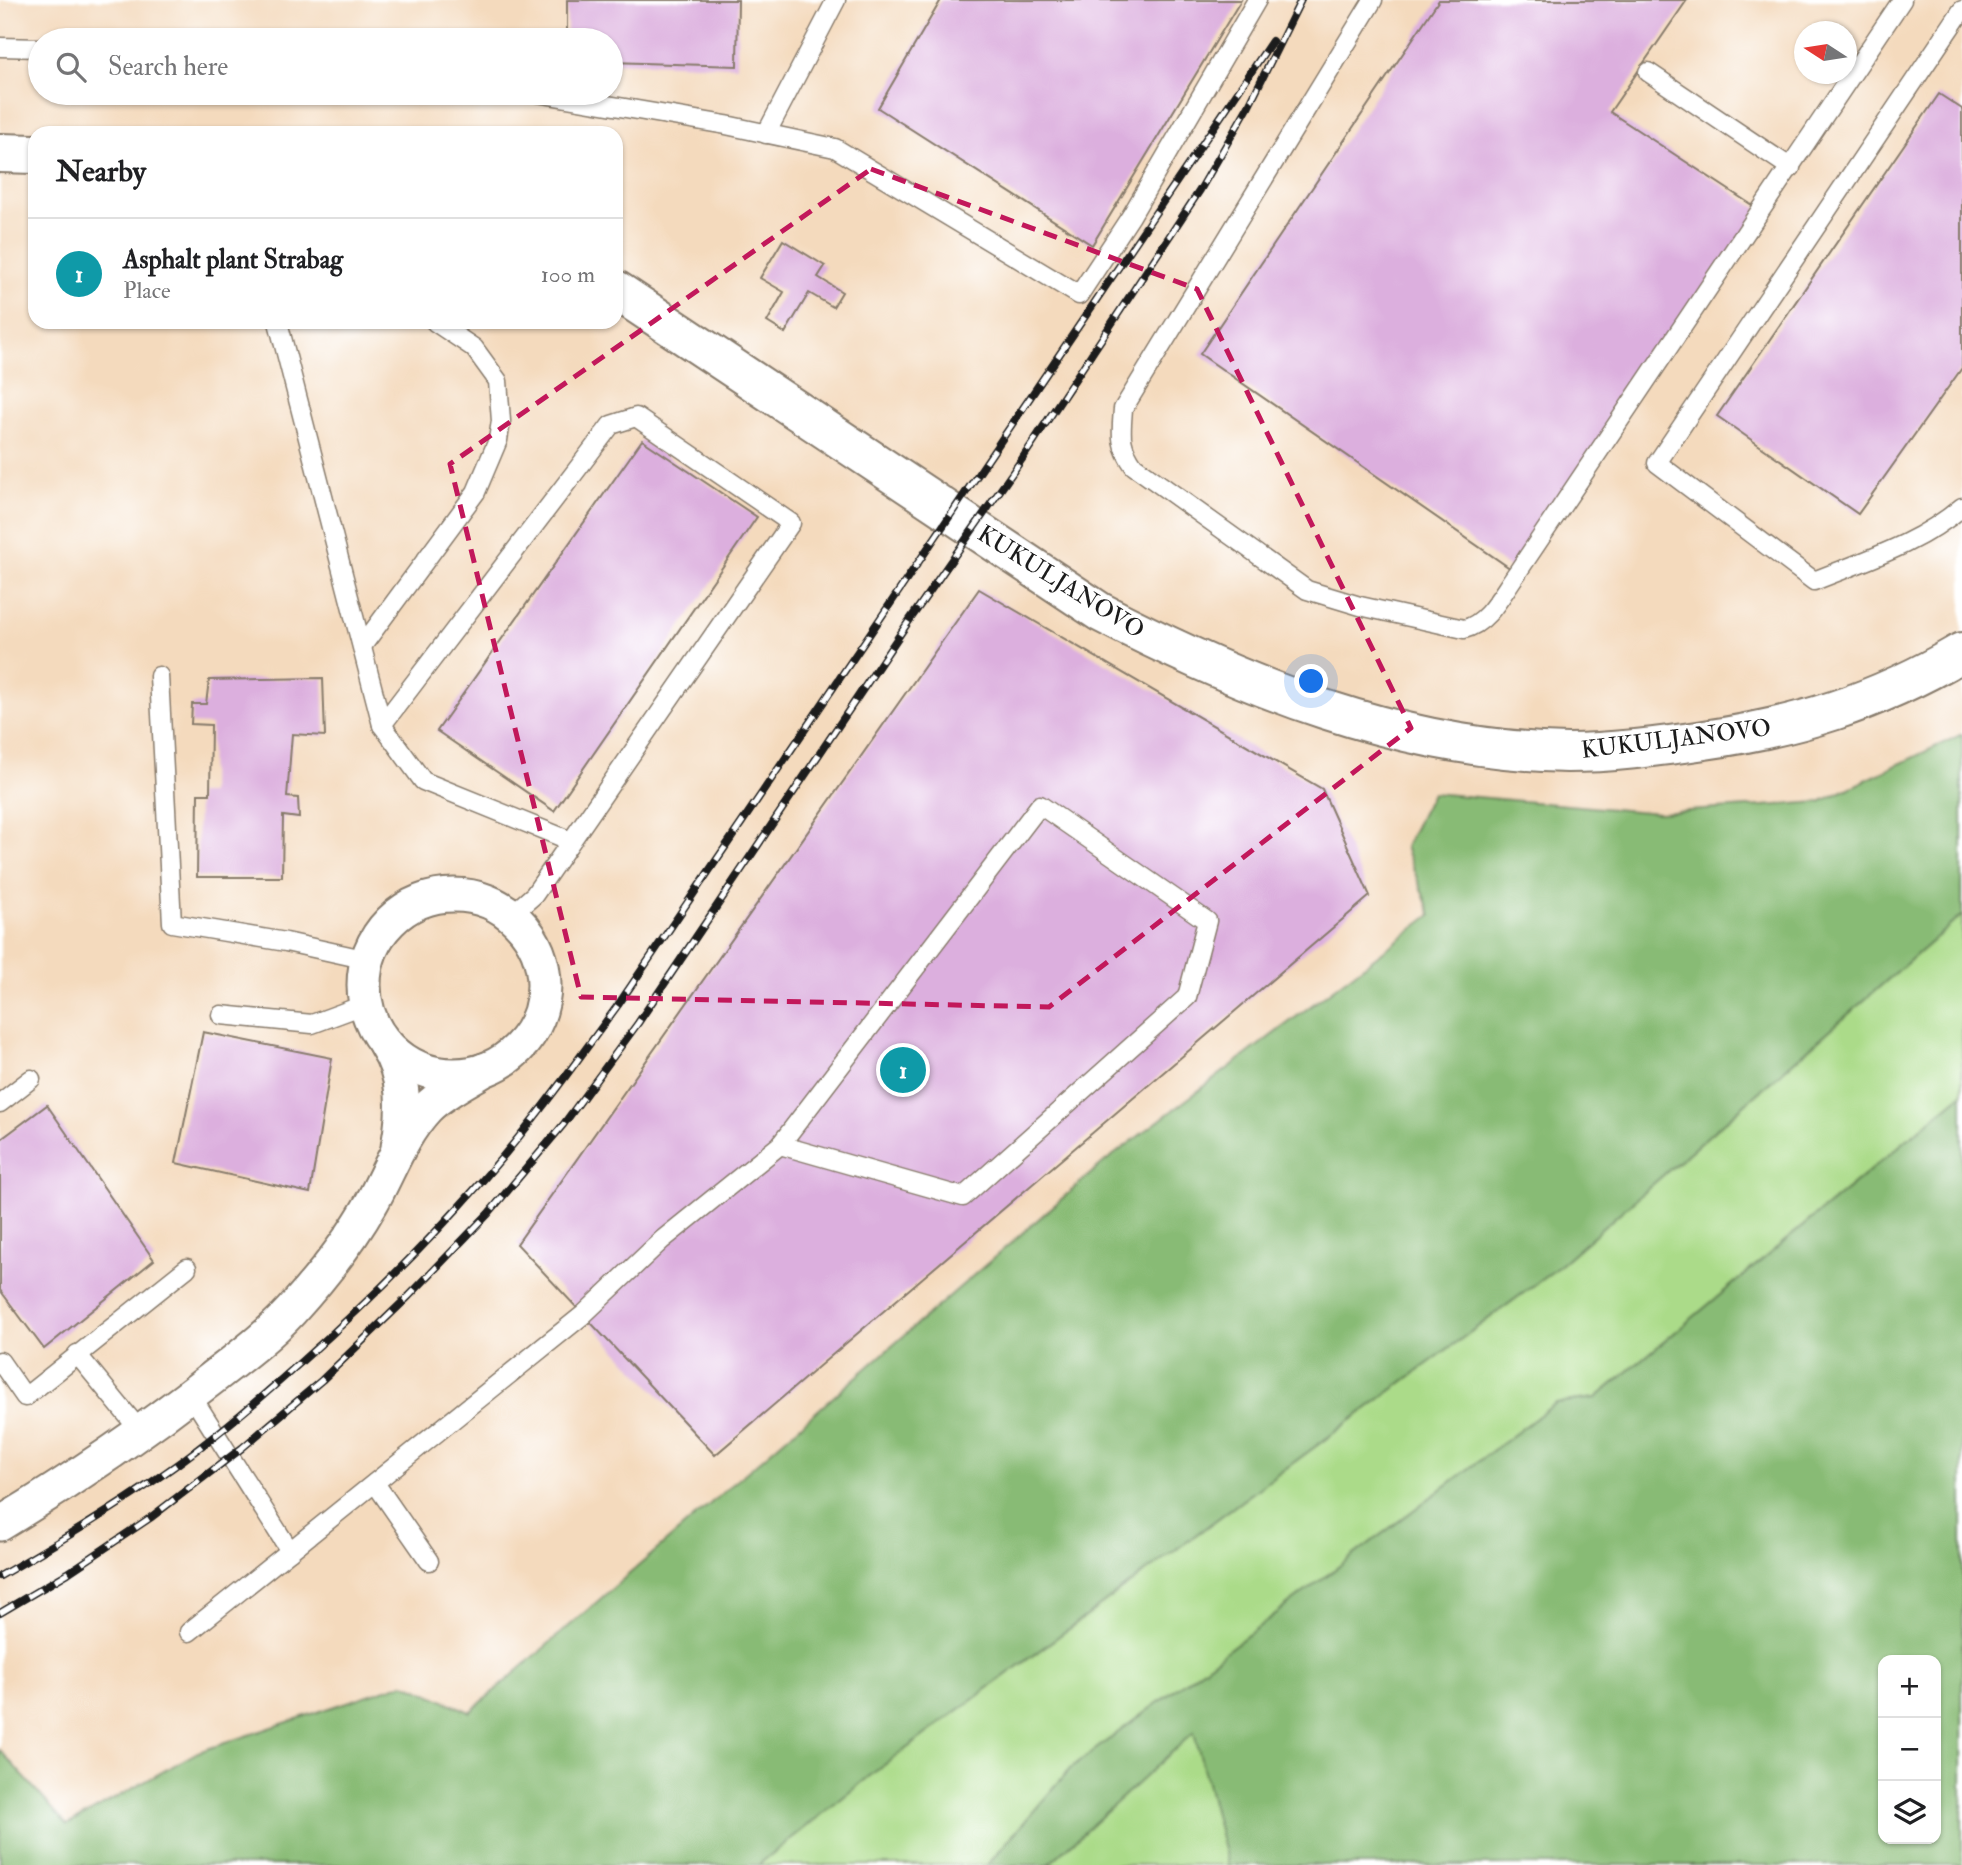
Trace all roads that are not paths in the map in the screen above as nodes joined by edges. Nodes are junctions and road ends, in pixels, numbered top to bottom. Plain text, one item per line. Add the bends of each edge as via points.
1 (836, 0) edge
2 (1257, 0) edge
3 (1373, 0) edge
4 (1902, 0) edge
5 (1960, 19) edge
6 (0, 47) edge
7 (28, 48) edge
8 (1648, 72) dead end
9 (604, 105) edge
10 (766, 134) junction
11 (0, 153) edge
12 (28, 153) edge
13 (1791, 168) junction
14 (623, 295) edge
15 (280, 329) edge
16 (446, 329) edge
17 (1962, 506) edge
18 (363, 645) junction
19 (1962, 652) edge
20 (159, 676) dead end
21 (382, 725) junction
22 (571, 841) junction
23 (511, 915) junction
24 (368, 960) junction
25 (366, 1004) junction
26 (221, 1014) dead end
27 (378, 1034) junction
28 (485, 1070) junction
29 (31, 1079) dead end
30 (0, 1103) edge
31 (780, 1145) junction
32 (398, 1149) junction
33 (187, 1268) dead end
34 (77, 1354) junction
35 (0, 1361) edge
36 (191, 1395) junction
37 (141, 1432) junction
38 (374, 1483) junction
39 (0, 1524) edge
40 (290, 1551) junction
41 (429, 1561) dead end
42 (189, 1632) dead end

1 - 10 lane
2 - 10 lane via 1131,216 1079,295 835,148
3 - 13 lane via 1123,409 1123,451 1134,466 1307,590 1360,606 1464,629 1474,627
4 - 13 lane
5 - 17 lane via 1657,463 1814,581 1908,544
6 - 7 lane
8 - 13 lane
9 - 10 lane
11 - 12 main road
14 - 19 main road, KUKULJANOVO via 1100,611 1169,648 1244,680 1385,726 1522,751 1600,752 1662,746 1784,726 1846,709
15 - 18 lane
16 - 18 lane via 474,348 498,381 502,421 498,440 476,492
18 - 21 lane
20 - 24 lane via 172,923
21 - 22 lane via 423,781
21 - 22 lane via 611,425 636,417 791,523
22 - 23 lane via 534,895
23 - 24 street via 469,895 433,897 392,919
23 - 28 street via 539,953 543,1000 523,1043
24 - 25 street
25 - 26 lane via 312,1024
25 - 27 street
27 - 28 street via 401,1058 420,1069 453,1075
27 - 32 street via 392,1055 402,1085
28 - 32 street via 428,1108
29 - 30 lane
31 - 31 lane via 1040,805 1208,921 1187,998 963,1196
31 - 38 lane via 662,1240 583,1315
32 - 36 street via 352,1236 327,1268 289,1312
33 - 34 lane
34 - 35 lane via 25,1396
34 - 37 lane
36 - 37 street
36 - 40 lane
37 - 39 street
38 - 40 lane
38 - 41 lane
40 - 42 lane

